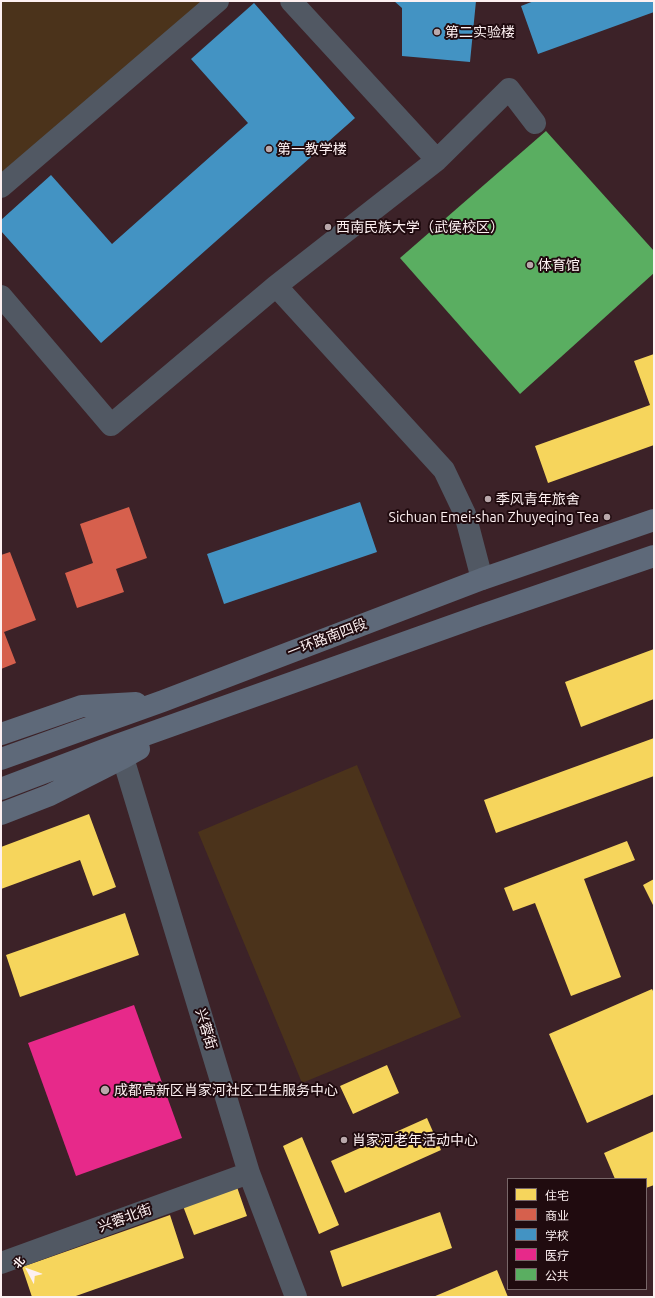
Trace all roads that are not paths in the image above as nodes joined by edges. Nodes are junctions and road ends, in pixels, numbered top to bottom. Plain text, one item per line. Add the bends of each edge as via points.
1 (218, 1) edge
2 (291, 1) edge
3 (535, 123) dead end
4 (437, 160) junction
5 (1, 187) edge
6 (276, 286) junction
7 (1, 296) edge
8 (654, 520) edge
9 (654, 556) edge
10 (482, 579) junction
11 (163, 701) junction
12 (181, 723) junction
13 (1, 734) edge
14 (123, 758) junction
15 (1, 759) edge
16 (1, 789) edge
17 (1, 814) edge
18 (249, 1173) junction
19 (1, 1263) edge
20 (296, 1297) edge

1 - 5 street
2 - 4 street
3 - 4 street via 510,89
4 - 6 street
6 - 7 street via 111,425
6 - 10 street via 444,470 465,514
8 - 10 main road, 一环路南四段
9 - 12 main road
10 - 11 main road, 一环路南四段
11 - 13 main road via 82,706
11 - 15 main road, 一环路南四段
12 - 14 main road
12 - 16 main road
14 - 17 main road via 50,795
14 - 18 street, 兴蓉街
18 - 19 street, 兴蓉北街
18 - 20 street, 兴蓉街

